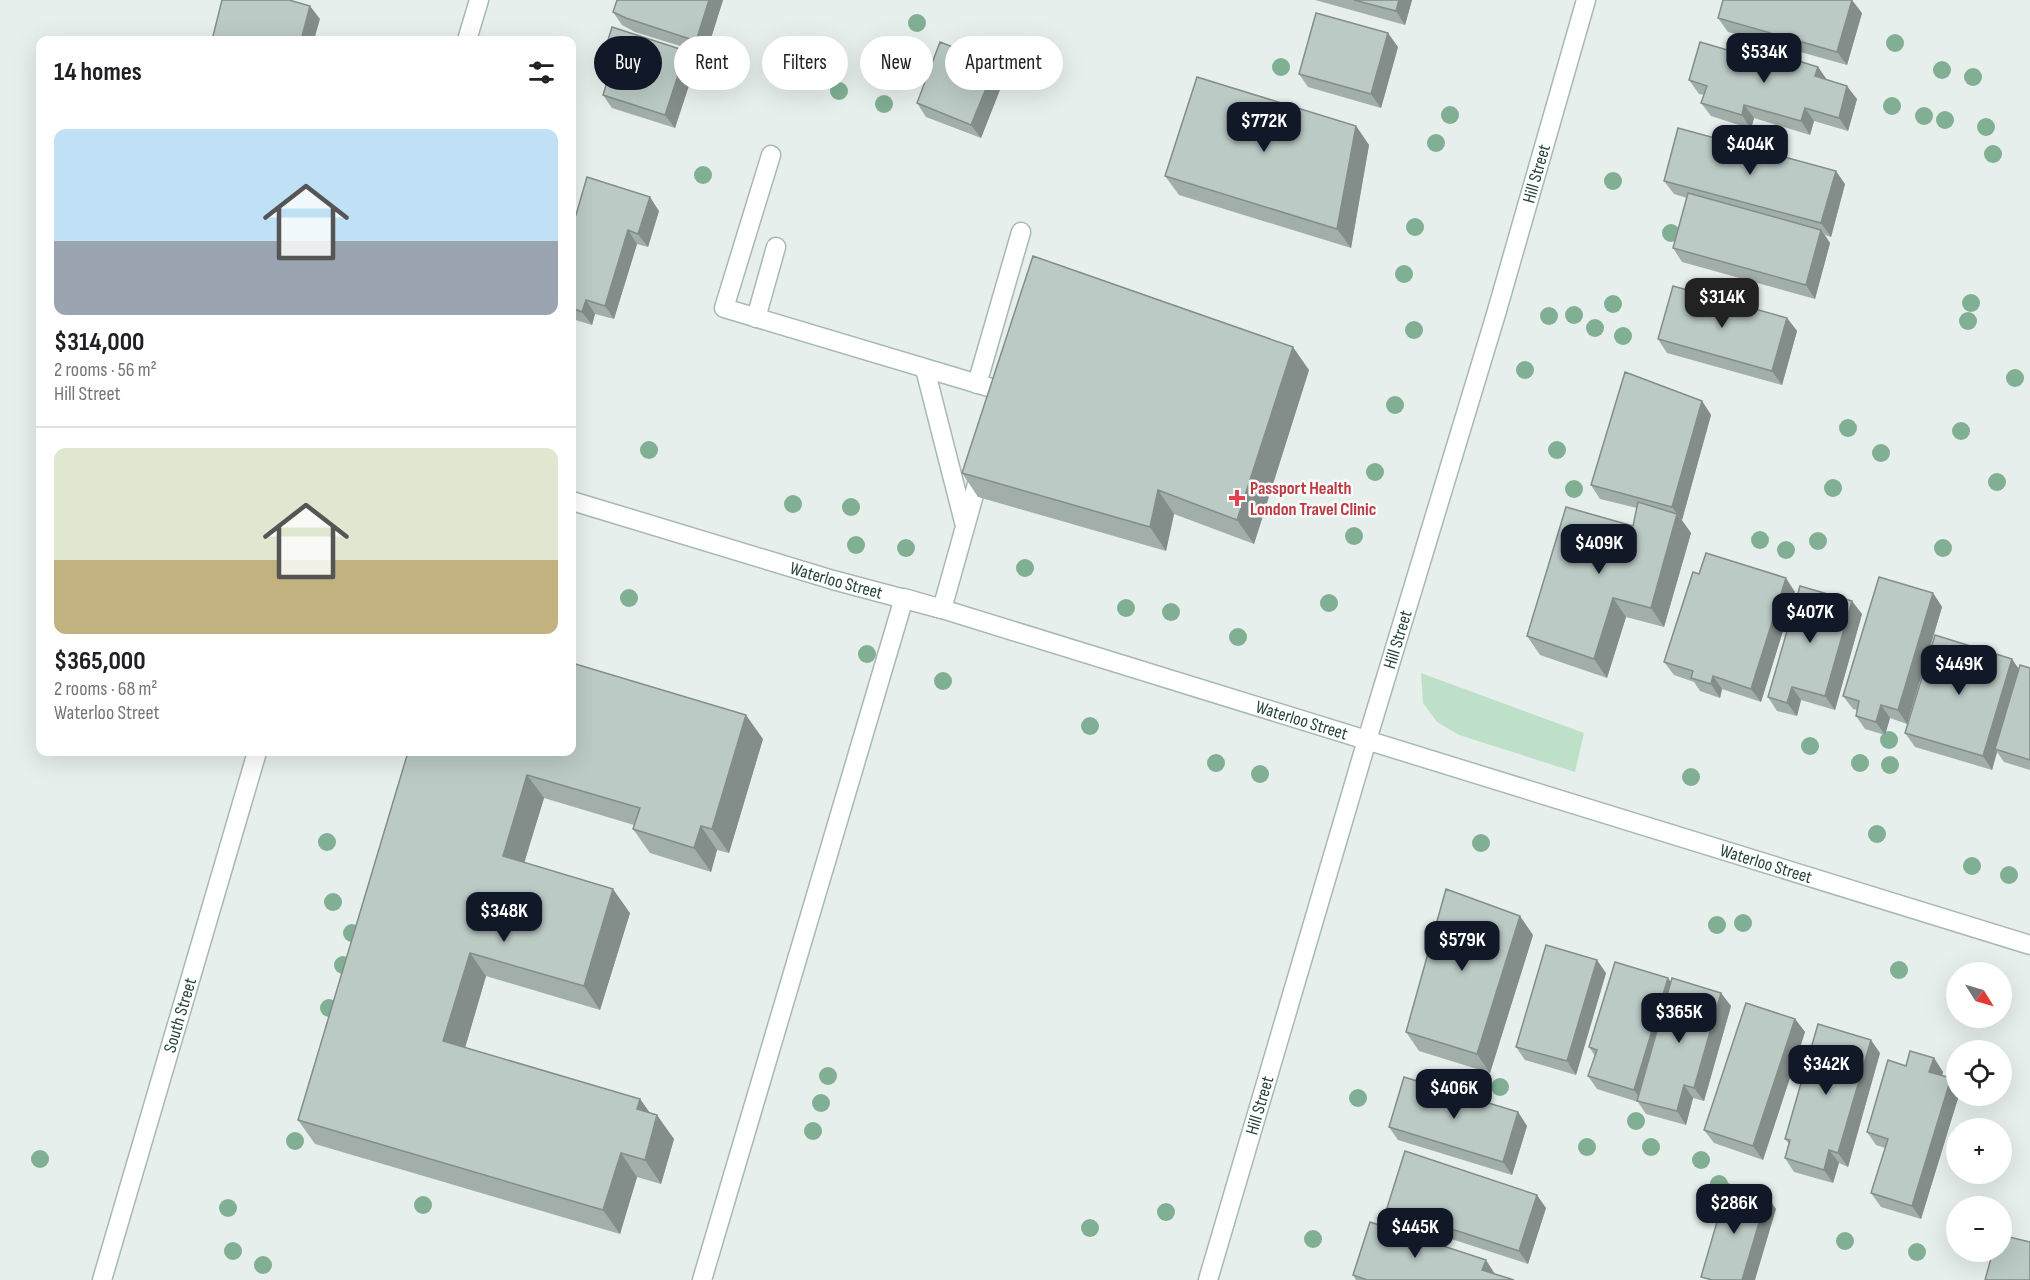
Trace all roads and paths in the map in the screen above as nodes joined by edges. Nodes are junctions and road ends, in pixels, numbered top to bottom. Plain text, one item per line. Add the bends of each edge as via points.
1 (478, 0) edge
2 (1586, 0) edge
3 (467, 36) edge
4 (771, 155) dead end
5 (1021, 232) dead end
6 (776, 247) dead end
7 (756, 318) junction
8 (925, 369) junction
9 (1011, 372) edge
10 (977, 384) junction
11 (1005, 392) junction
12 (999, 414) edge
13 (985, 458) edge
14 (576, 502) edge
15 (965, 523) junction
16 (903, 598) junction
17 (942, 609) junction
18 (1367, 740) junction
19 (256, 756) edge
20 (2030, 945) edge
21 (102, 1280) edge
22 (702, 1280) edge
23 (1209, 1280) edge

1 - 3 street
2 - 18 street, Hill Street via 1493,326
4 - 7 street via 724,308
5 - 10 street
6 - 7 street
7 - 8 street
8 - 10 street
8 - 15 street
9 - 11 street
10 - 11 street
11 - 12 street
13 - 15 street
14 - 16 street, Waterloo Street
15 - 17 street
16 - 17 street, Waterloo Street
16 - 22 street
17 - 18 street, Waterloo Street
18 - 20 street, Waterloo Street
18 - 23 street, Hill Street
19 - 21 street, South Street

